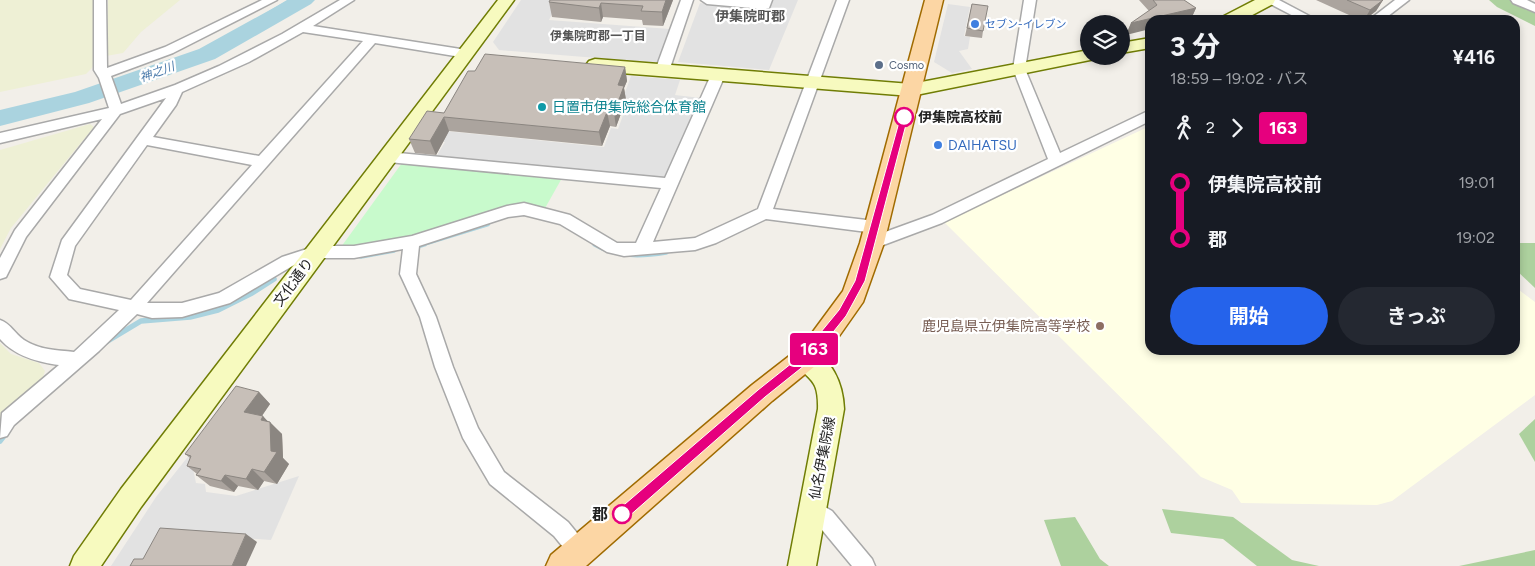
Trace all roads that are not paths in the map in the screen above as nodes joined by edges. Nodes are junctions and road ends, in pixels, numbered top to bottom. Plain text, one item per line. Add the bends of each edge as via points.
1 (100, 0) edge
2 (270, 0) edge
3 (348, 0) edge
4 (506, 0) edge
5 (688, 0) edge
6 (706, 0) edge
7 (766, 0) edge
8 (844, 0) edge
9 (934, 0) edge
10 (1030, 0) edge
11 (1268, 0) edge
12 (1403, 0) edge
13 (1517, 0) edge
14 (1535, 8) edge
15 (1240, 15) edge
16 (1300, 15) edge
17 (1382, 15) edge
18 (301, 28) junction
19 (372, 39) junction
20 (1145, 43) edge
21 (1130, 46) edge
22 (467, 54) junction
23 (488, 56) edge
24 (1080, 57) edge
25 (575, 64) edge
26 (1020, 69) junction
27 (662, 71) junction
28 (718, 75) junction
29 (105, 76) junction
30 (812, 83) junction
31 (177, 89) junction
32 (911, 90) junction
33 (115, 107) junction
34 (1145, 117) edge
35 (0, 138) edge
36 (144, 140) junction
37 (388, 157) junction
38 (1056, 161) junction
39 (262, 162) junction
40 (669, 184) junction
41 (764, 213) junction
42 (873, 235) junction
43 (411, 246) junction
44 (641, 250) junction
45 (316, 252) junction
46 (0, 273) edge
47 (134, 307) junction
48 (0, 327) edge
49 (806, 358) junction
50 (77, 360) junction
51 (0, 430) edge
52 (813, 509) junction
53 (570, 559) edge
54 (84, 566) edge
55 (802, 566) edge
56 (866, 566) edge

1 - 29 street via 101,70
2 - 29 street via 169,50
3 - 18 street
4 - 22 street, 文化通り
5 - 27 street
6 - 7 street via 765,4
8 - 30 street
9 - 32 main road
10 - 26 street
11 - 15 street
11 - 16 street
12 - 17 street
13 - 14 street
18 - 19 street
18 - 31 street
19 - 22 street
19 - 39 street
20 - 21 street
22 - 23 street
22 - 37 street, 文化通り
24 - 26 street
25 - 27 street
26 - 32 street
26 - 38 street
27 - 28 street
28 - 30 street
28 - 40 street
29 - 33 street
30 - 32 street
30 - 41 street
31 - 33 street
31 - 36 street
32 - 42 main road
33 - 35 street via 50,128
33 - 46 street via 20,234
34 - 38 street
36 - 39 street
36 - 47 street via 68,244 58,277 75,294
37 - 40 street
37 - 45 street, 文化通り
38 - 42 street via 937,218
39 - 47 street
40 - 44 street
41 - 42 street
41 - 44 street via 695,244
42 - 49 main road via 854,295
43 - 44 street via 524,209 565,219 613,248
43 - 45 street
43 - 53 street via 408,274 428,317 470,432 497,478 561,529
45 - 47 street via 288,261 224,298 201,306 152,312
45 - 54 street, 文化通り via 131,498
47 - 50 street
48 - 50 street via 20,348
49 - 52 street, 仙名伊集院線 via 827,380 832,394
49 - 53 main road
50 - 51 street via 8,419
52 - 55 street, 仙名伊集院線
52 - 56 street via 825,518

